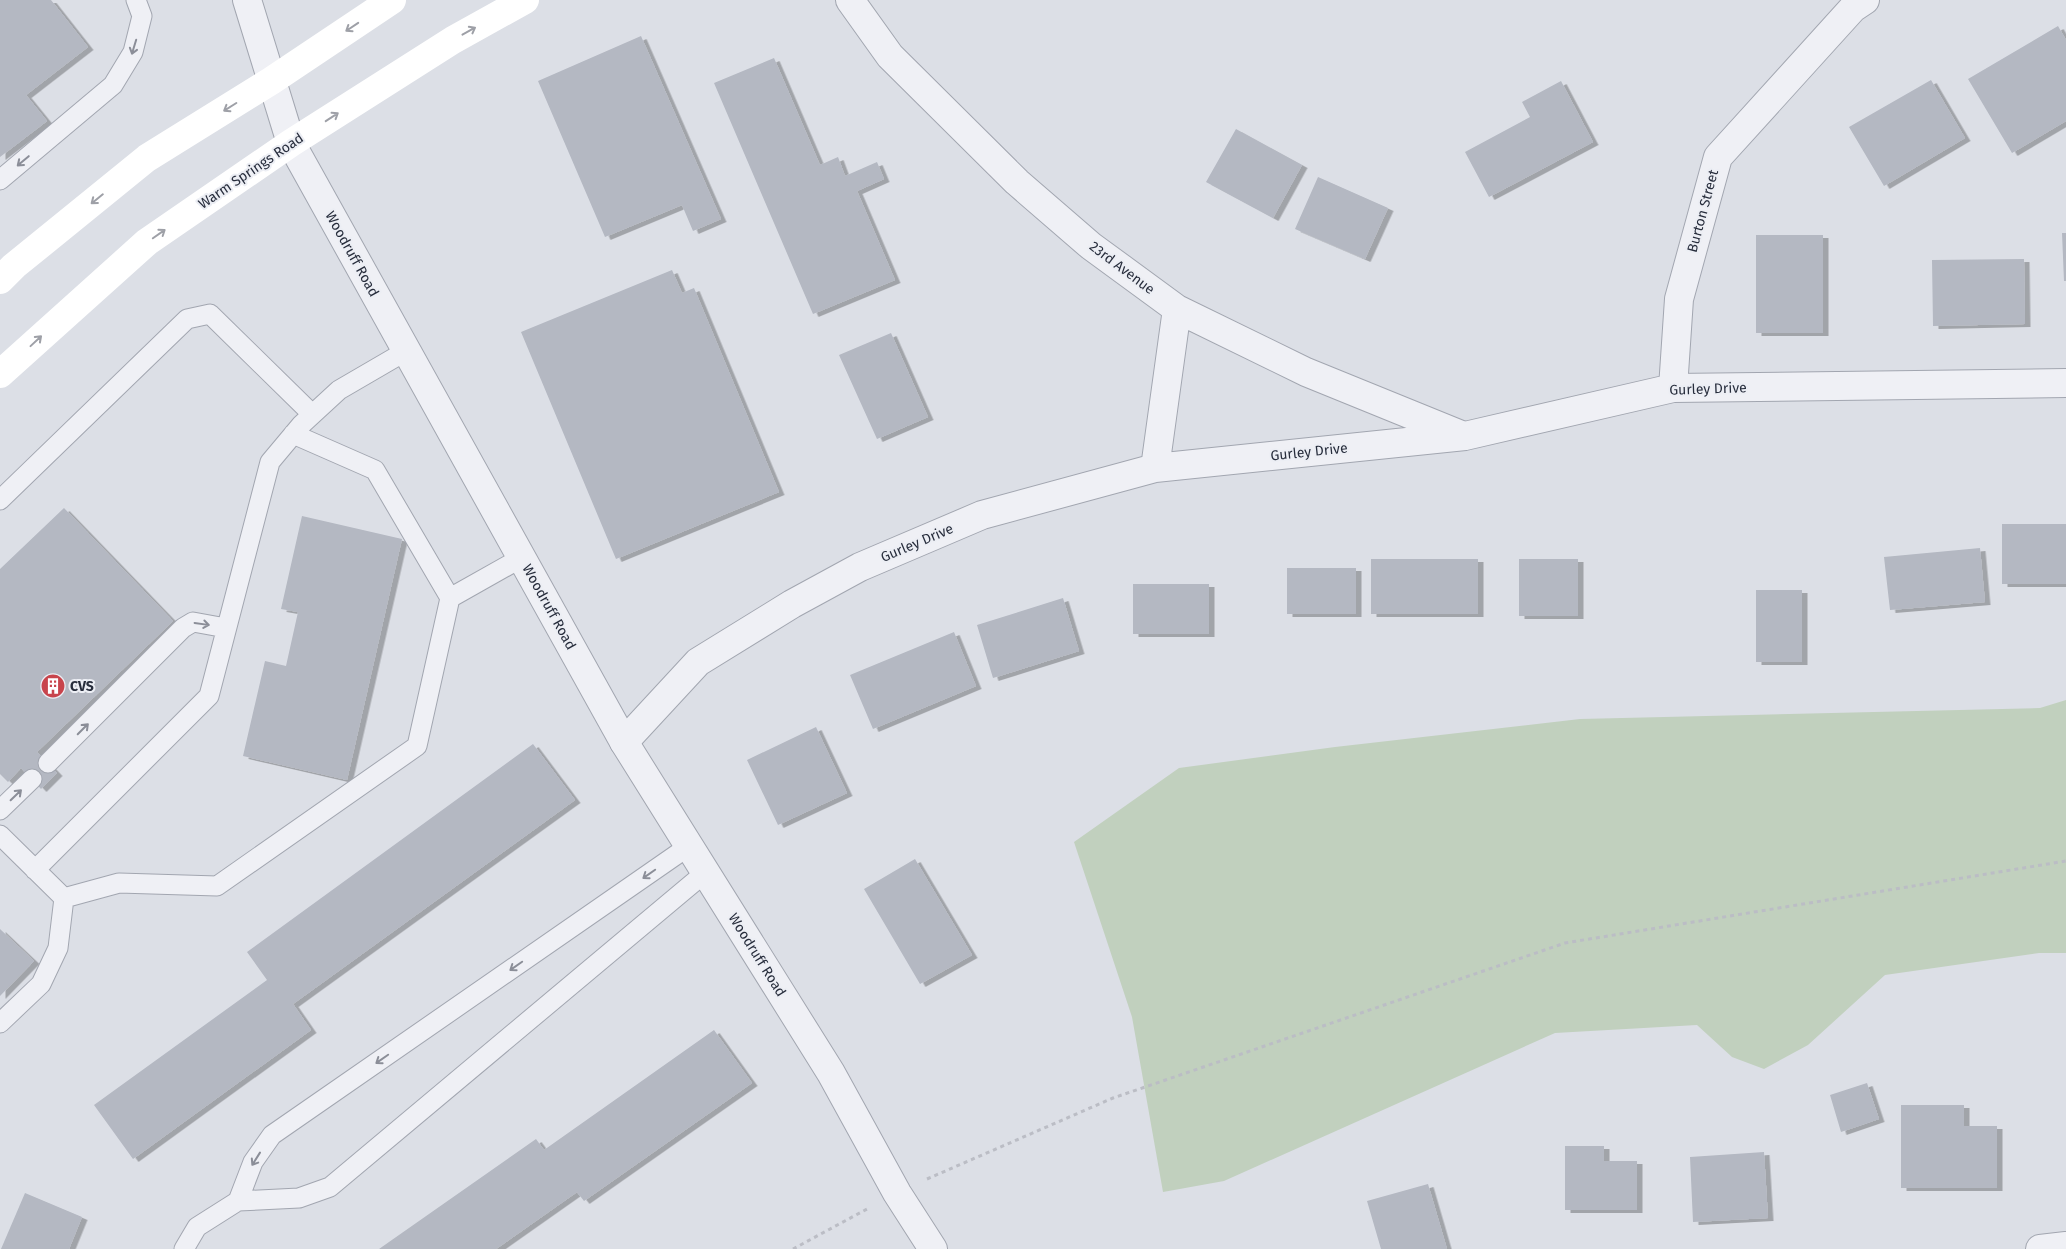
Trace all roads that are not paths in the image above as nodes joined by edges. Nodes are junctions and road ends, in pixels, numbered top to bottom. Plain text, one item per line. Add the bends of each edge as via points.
1 (136, 0) edge
2 (247, 0) edge
3 (392, 0) edge
4 (525, 0) edge
5 (850, 0) edge
6 (1865, 0) edge
7 (271, 81) junction
8 (290, 143) junction
9 (0, 180) edge
10 (0, 280) edge
11 (1177, 309) junction
12 (406, 351) junction
13 (0, 374) edge
14 (2066, 383) edge
15 (1674, 388) junction
16 (312, 414) junction
17 (293, 434) junction
18 (1465, 436) junction
19 (1154, 468) junction
20 (0, 500) edge
21 (521, 558) junction
22 (450, 598) junction
23 (226, 628) junction
24 (624, 742) junction
25 (48, 763) dead end
26 (32, 779) dead end
27 (0, 810) edge
28 (0, 835) edge
29 (689, 846) junction
30 (35, 870) junction
31 (706, 872) junction
32 (64, 898) junction
33 (0, 1023) edge
34 (238, 1201) junction
35 (2066, 1246) edge
36 (184, 1249) edge
37 (932, 1249) edge
38 (2040, 1249) edge

1 -> 9 lane via 142,16 133,52 113,85
2 - 7 street, Woodruff Road
3 -> 7 main road
8 -> 4 main road, Warm Springs Road via 453,40
5 - 11 street, 23rd Avenue via 890,56 1017,182 1091,246
6 - 15 street, Burton Street via 1853,8 1718,157 1679,299
7 - 8 street, Woodruff Road
7 -> 10 main road via 147,158
8 - 12 street, Woodruff Road
13 -> 8 main road, Warm Springs Road via 147,242
11 - 18 street, 23rd Avenue via 1306,372
11 - 19 street
12 - 16 lane via 339,390
12 - 21 street, Woodruff Road
14 - 15 street, Gurley Drive
15 - 18 street, Gurley Drive
16 - 17 lane
16 - 20 lane via 210,314 187,319
17 - 22 lane via 375,470
17 - 23 lane via 270,462
18 - 19 street, Gurley Drive
19 - 24 street, Gurley Drive via 982,515 860,567 698,662
21 - 22 lane
21 - 24 street, Woodruff Road
22 - 32 lane via 417,746 217,886 119,883
25 -> 23 lane via 183,628 193,622
23 - 30 lane via 209,696
24 - 29 street, Woodruff Road
27 -> 26 lane
28 - 30 lane
29 - 31 street, Woodruff Road
29 -> 34 lane via 272,1135 253,1162
30 - 32 lane
31 - 34 lane via 330,1187 298,1198
31 - 37 street, Woodruff Road via 831,1073
32 - 33 lane via 58,948 41,984
34 - 36 lane via 197,1227
35 - 38 street

